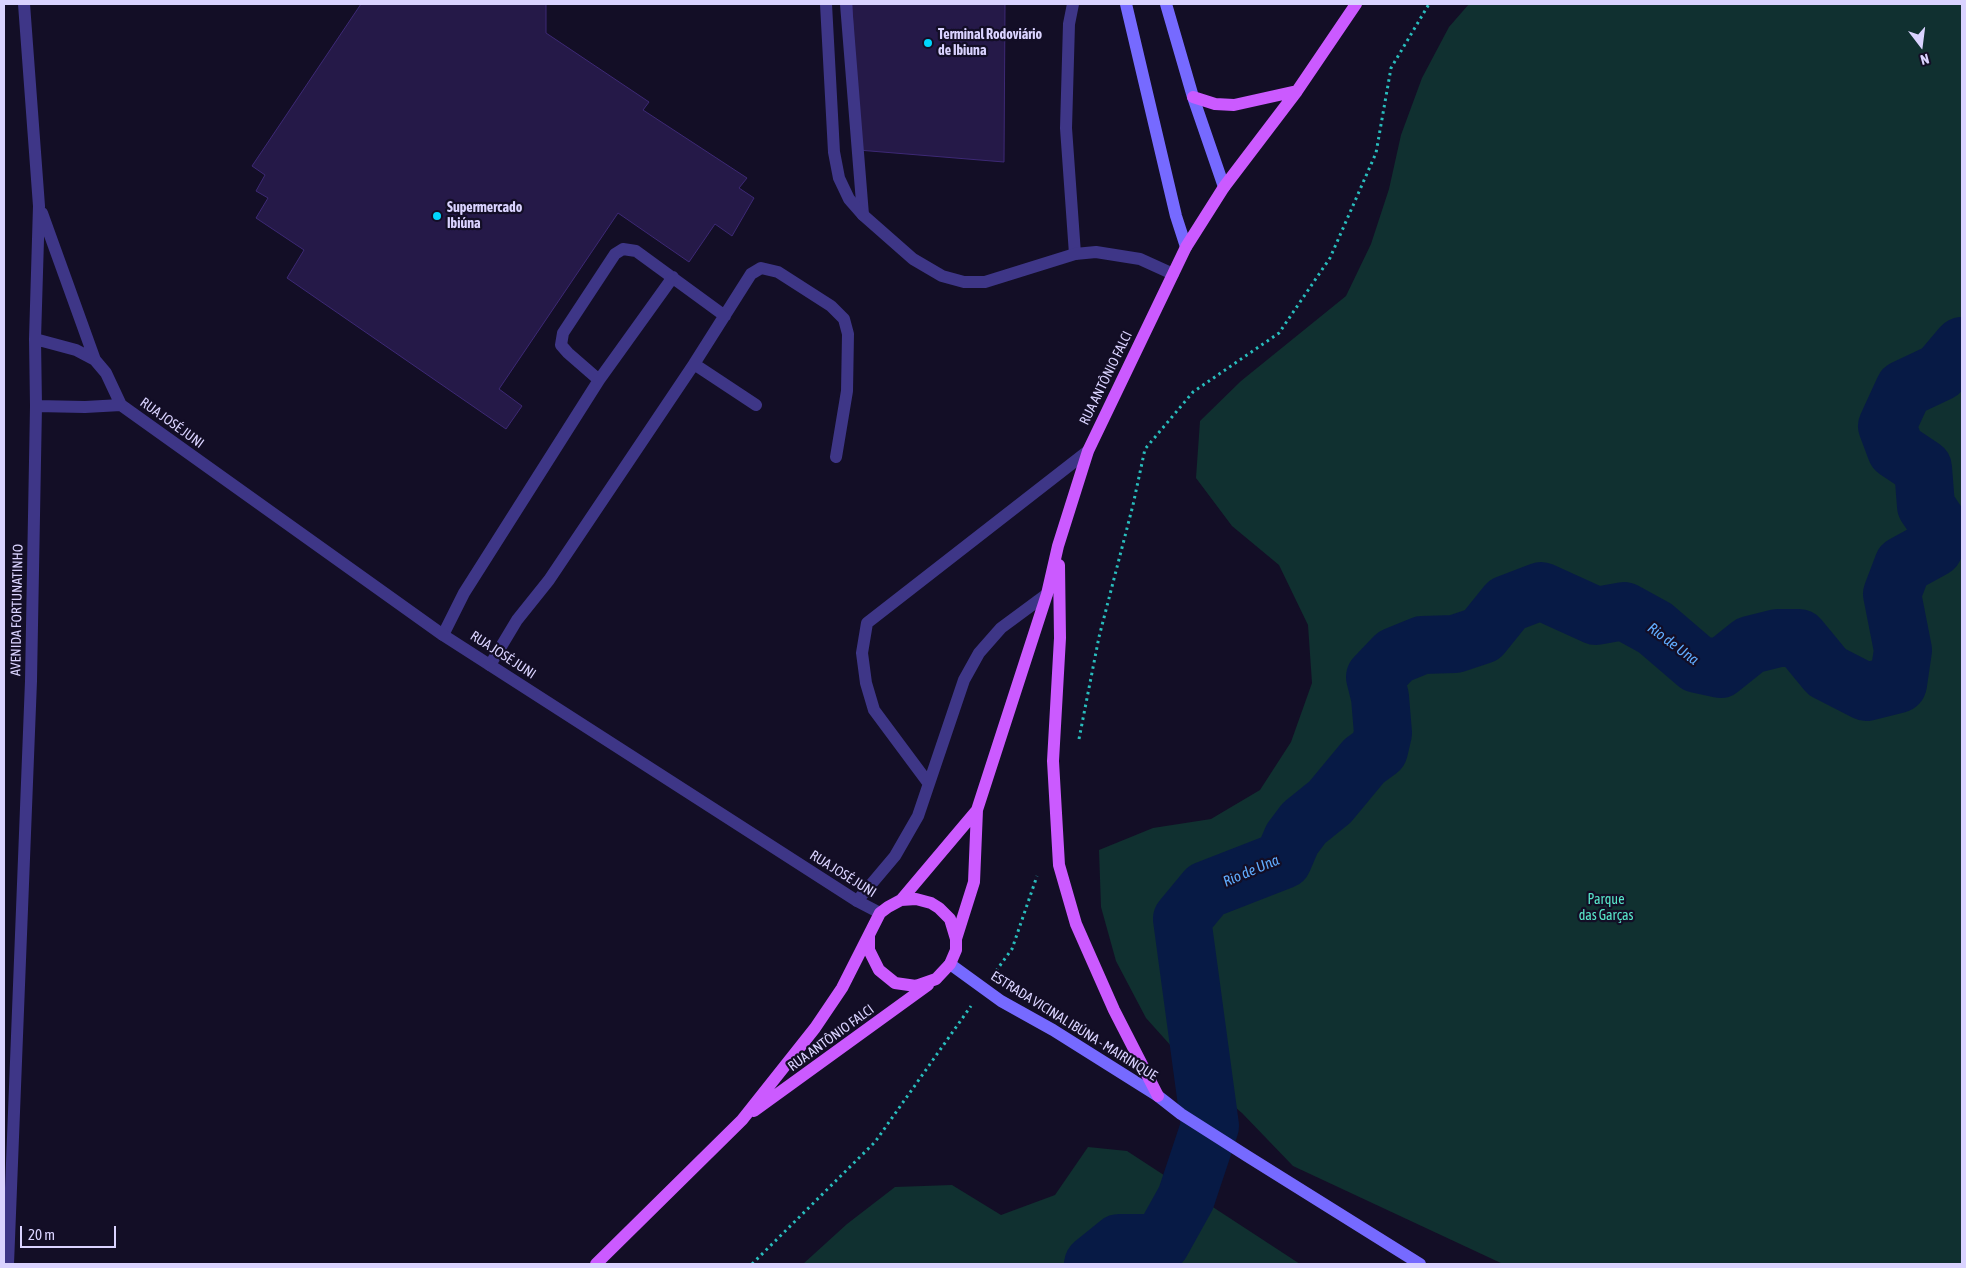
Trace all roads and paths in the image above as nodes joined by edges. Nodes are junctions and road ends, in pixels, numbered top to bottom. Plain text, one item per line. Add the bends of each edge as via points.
1 (24, 4) edge
2 (826, 4) edge
3 (846, 4) edge
4 (1073, 4) edge
5 (1126, 4) edge
6 (1166, 4) edge
7 (1356, 4) edge
8 (1429, 4) edge
9 (1297, 92) junction
10 (1193, 97) junction
11 (1224, 186) junction
12 (39, 206) junction
13 (863, 215) junction
14 (1186, 247) junction
15 (1075, 254) junction
16 (1174, 274) junction
17 (673, 277) junction
18 (725, 316) junction
19 (35, 339) junction
20 (95, 360) junction
21 (694, 364) junction
22 (600, 380) junction
23 (121, 405) junction
24 (756, 405) dead end
25 (36, 406) junction
26 (1088, 451) junction
27 (836, 457) dead end
28 (1058, 546) junction
29 (1047, 594) junction
30 (443, 635) junction
31 (490, 665) junction
32 (1079, 743) dead end
33 (929, 784) junction
34 (976, 810) junction
35 (1038, 875) dead end
36 (901, 900) junction
37 (857, 901) junction
38 (880, 913) junction
39 (869, 935) junction
40 (956, 939) junction
41 (950, 964) junction
42 (936, 979) junction
43 (984, 988) junction
44 (1158, 1096) junction
45 (742, 1120) junction
46 (8, 1264) edge
47 (596, 1264) edge
48 (752, 1264) edge
49 (1420, 1264) edge

1 - 12 street, AVENIDA FORTUNATINHO
2 - 13 street via 834,152 839,178 849,199
3 - 13 street
4 - 15 street via 1066,128
5 - 14 main road
6 - 10 main road
7 - 9 main road, RUA ANTÔNIO FALCI
8 - 32 path via 1391,68 1376,153 1330,258 1279,333 1193,392 1145,449 1099,637
9 - 10 main road via 1234,104 1216,104
9 - 11 main road, RUA ANTÔNIO FALCI
10 - 11 main road
11 - 14 main road, RUA ANTÔNIO FALCI
12 - 19 street, AVENIDA FORTUNATINHO
12 - 20 street, AVENIDA FORTUNATINHO
13 - 15 street via 913,259 942,276 964,282 984,282
14 - 16 main road, RUA ANTÔNIO FALCI
15 - 16 street via 1122,255
16 - 26 main road, RUA ANTÔNIO FALCI
17 - 18 street
17 - 22 street
17 - 22 street via 636,251 624,249 615,254 563,333 561,345
18 - 21 street
18 - 27 street via 751,274 761,268 778,272 831,306 844,319 848,334 847,391
19 - 20 street via 76,350
19 - 25 street, AVENIDA FORTUNATINHO
20 - 23 street, AVENIDA FORTUNATINHO via 106,373
21 - 24 street
21 - 31 street via 549,580 517,620
22 - 30 street via 464,593
23 - 25 street via 85,408
23 - 30 street, RUA JOSÉ JUNI
25 - 46 street, AVENIDA FORTUNATINHO via 31,681
26 - 28 main road, RUA ANTÔNIO FALCI
26 - 33 street via 867,623 862,654 874,710
28 - 29 main road, RUA ANTÔNIO FALCI
28 - 44 main road via 1060,638 1053,761 1059,865 1076,924 1114,1010
29 - 33 street via 1002,628 979,654 964,680
29 - 34 main road, RUA ANTÔNIO FALCI
30 - 31 street, RUA JOSÉ JUNI
31 - 37 street, RUA JOSÉ JUNI
33 - 37 street via 918,816 895,856
34 - 36 main road, RUA ANTÔNIO FALCI
34 - 40 main road, RUA ANTÔNIO FALCI via 974,882
35 - 43 path via 1012,949
36 - 38 main road
36 - 40 main road via 916,899 939,908 950,919
37 - 38 street, RUA JOSÉ JUNI
38 - 39 main road
39 - 42 main road via 869,950 878,970 895,983 916,986
39 - 45 main road, RUA ANTÔNIO FALCI via 842,988 815,1028
40 - 41 main road via 956,950
41 - 42 main road
41 - 43 main road, ESTRADA VICINAL IBÚNA - MAIRINQUE
42 - 45 main road, RUA ANTÔNIO FALCI
43 - 44 main road, ESTRADA VICINAL IBÚNA - MAIRINQUE
43 - 48 path via 875,1142
44 - 49 main road, ESTRADA VICINAL IBÚNA - MAIRINQUE
45 - 47 main road, RUA ANTÔNIO FALCI

